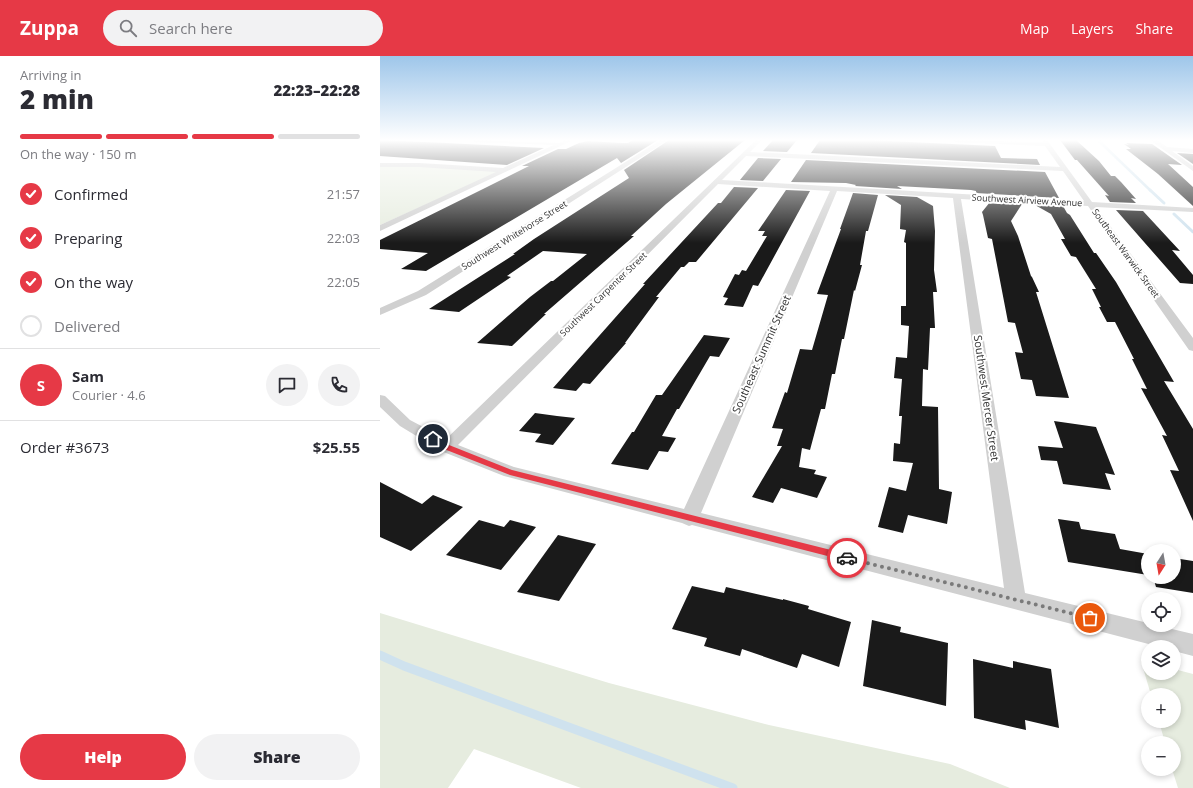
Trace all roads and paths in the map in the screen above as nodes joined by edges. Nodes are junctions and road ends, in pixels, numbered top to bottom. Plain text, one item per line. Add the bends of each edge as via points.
1 (496, 174) edge
2 (611, 174) edge
3 (724, 174) edge
4 (1069, 174) edge
5 (716, 182) junction
6 (834, 189) junction
7 (957, 196) junction
8 (1090, 204) junction
9 (1193, 210) edge
10 (380, 228) edge
11 (380, 312) edge
12 (1193, 347) edge
13 (380, 399) edge
14 (447, 447) junction
15 (689, 518) junction
16 (1016, 600) junction
17 (1193, 645) edge

1 - 10 street
2 - 11 street, Southwest Whitehorse Street via 422,293
3 - 5 street, Southwest Carpenter Street
4 - 8 street, Southeast Warwick Street
5 - 6 street, Southwest Airview Avenue
5 - 14 street, Southwest Carpenter Street
6 - 7 street, Southwest Airview Avenue
6 - 15 street, Southeast Summit Street
7 - 8 street, Southwest Airview Avenue
7 - 16 street, Southwest Mercer Street
8 - 9 street, Southwest Airview Avenue
8 - 12 street, Southeast Warwick Street
13 - 14 street via 406,423
14 - 15 street via 510,472
15 - 16 street
16 - 17 street

